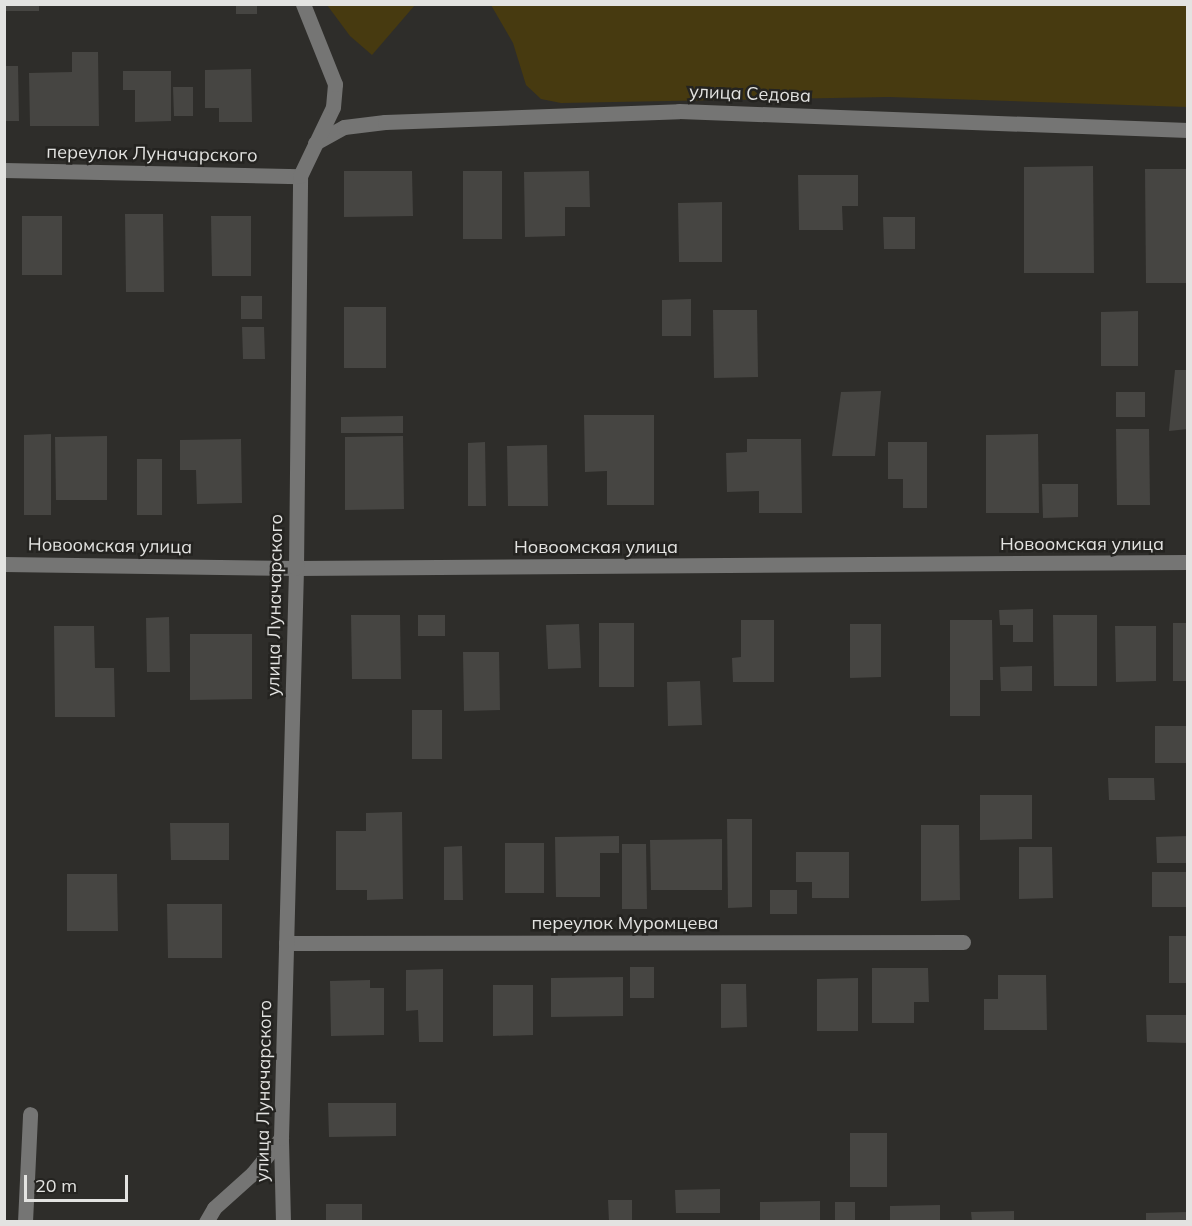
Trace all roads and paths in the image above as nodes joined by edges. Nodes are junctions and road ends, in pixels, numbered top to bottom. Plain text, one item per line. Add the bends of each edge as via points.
1 (303, 4) edge
2 (1188, 130) edge
3 (315, 143) junction
4 (4, 170) edge
5 (300, 176) junction
6 (1188, 562) edge
7 (4, 564) edge
8 (296, 568) junction
9 (963, 942) dead end
10 (286, 943) junction
11 (30, 1114) dead end
12 (281, 1138) junction
13 (25, 1221) edge
14 (206, 1221) edge
15 (283, 1221) edge

1 - 3 street, улица Луначарского via 335,84 333,107
2 - 3 street, улица Седова via 679,111 385,122 344,128
3 - 5 street, улица Луначарского
4 - 5 street, переулок Луначарского
5 - 8 street, улица Луначарского
6 - 8 street, Новоомская улица
7 - 8 street, Новоомская улица
8 - 10 street, улица Луначарского
9 - 10 street, переулок Муромцева
10 - 12 street, улица Луначарского
11 - 13 street
12 - 14 street
12 - 15 street, улица Луначарского

